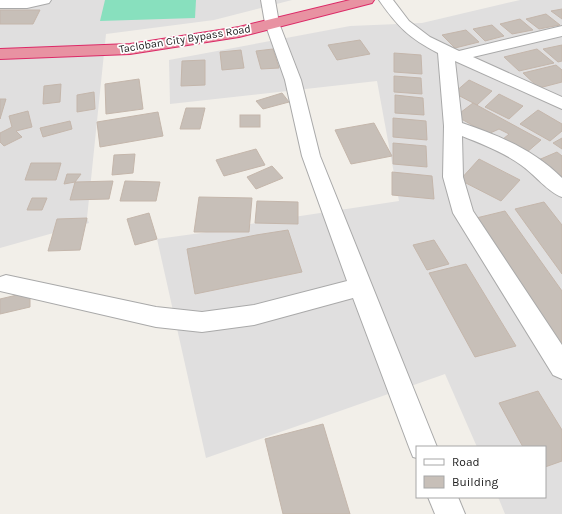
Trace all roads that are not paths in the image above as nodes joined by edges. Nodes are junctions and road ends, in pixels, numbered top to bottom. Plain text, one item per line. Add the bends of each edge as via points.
1 (44, 0) edge
2 (268, 0) edge
3 (367, 0) edge
4 (386, 0) edge
5 (0, 4) edge
6 (272, 23) junction
7 (562, 31) edge
8 (0, 54) edge
9 (452, 54) junction
10 (557, 97) edge
11 (453, 126) junction
12 (562, 190) edge
13 (6, 284) dead end
14 (360, 287) junction
15 (562, 367) edge
16 (423, 446) edge
17 (443, 498) edge
18 (450, 514) edge

1 - 5 street via 27,4
2 - 6 street
3 - 6 highway, Tacloban City Bypass Road
4 - 9 street via 404,24
6 - 8 highway, Tacloban City Bypass Road via 239,32 130,49
6 - 14 street via 293,80 311,156
7 - 9 street
9 - 10 street
9 - 11 street
11 - 12 street via 488,138 519,155 549,175
11 - 15 street via 452,177 463,213
13 - 14 street via 156,317 202,322 254,315
14 - 16 street
17 - 18 street

